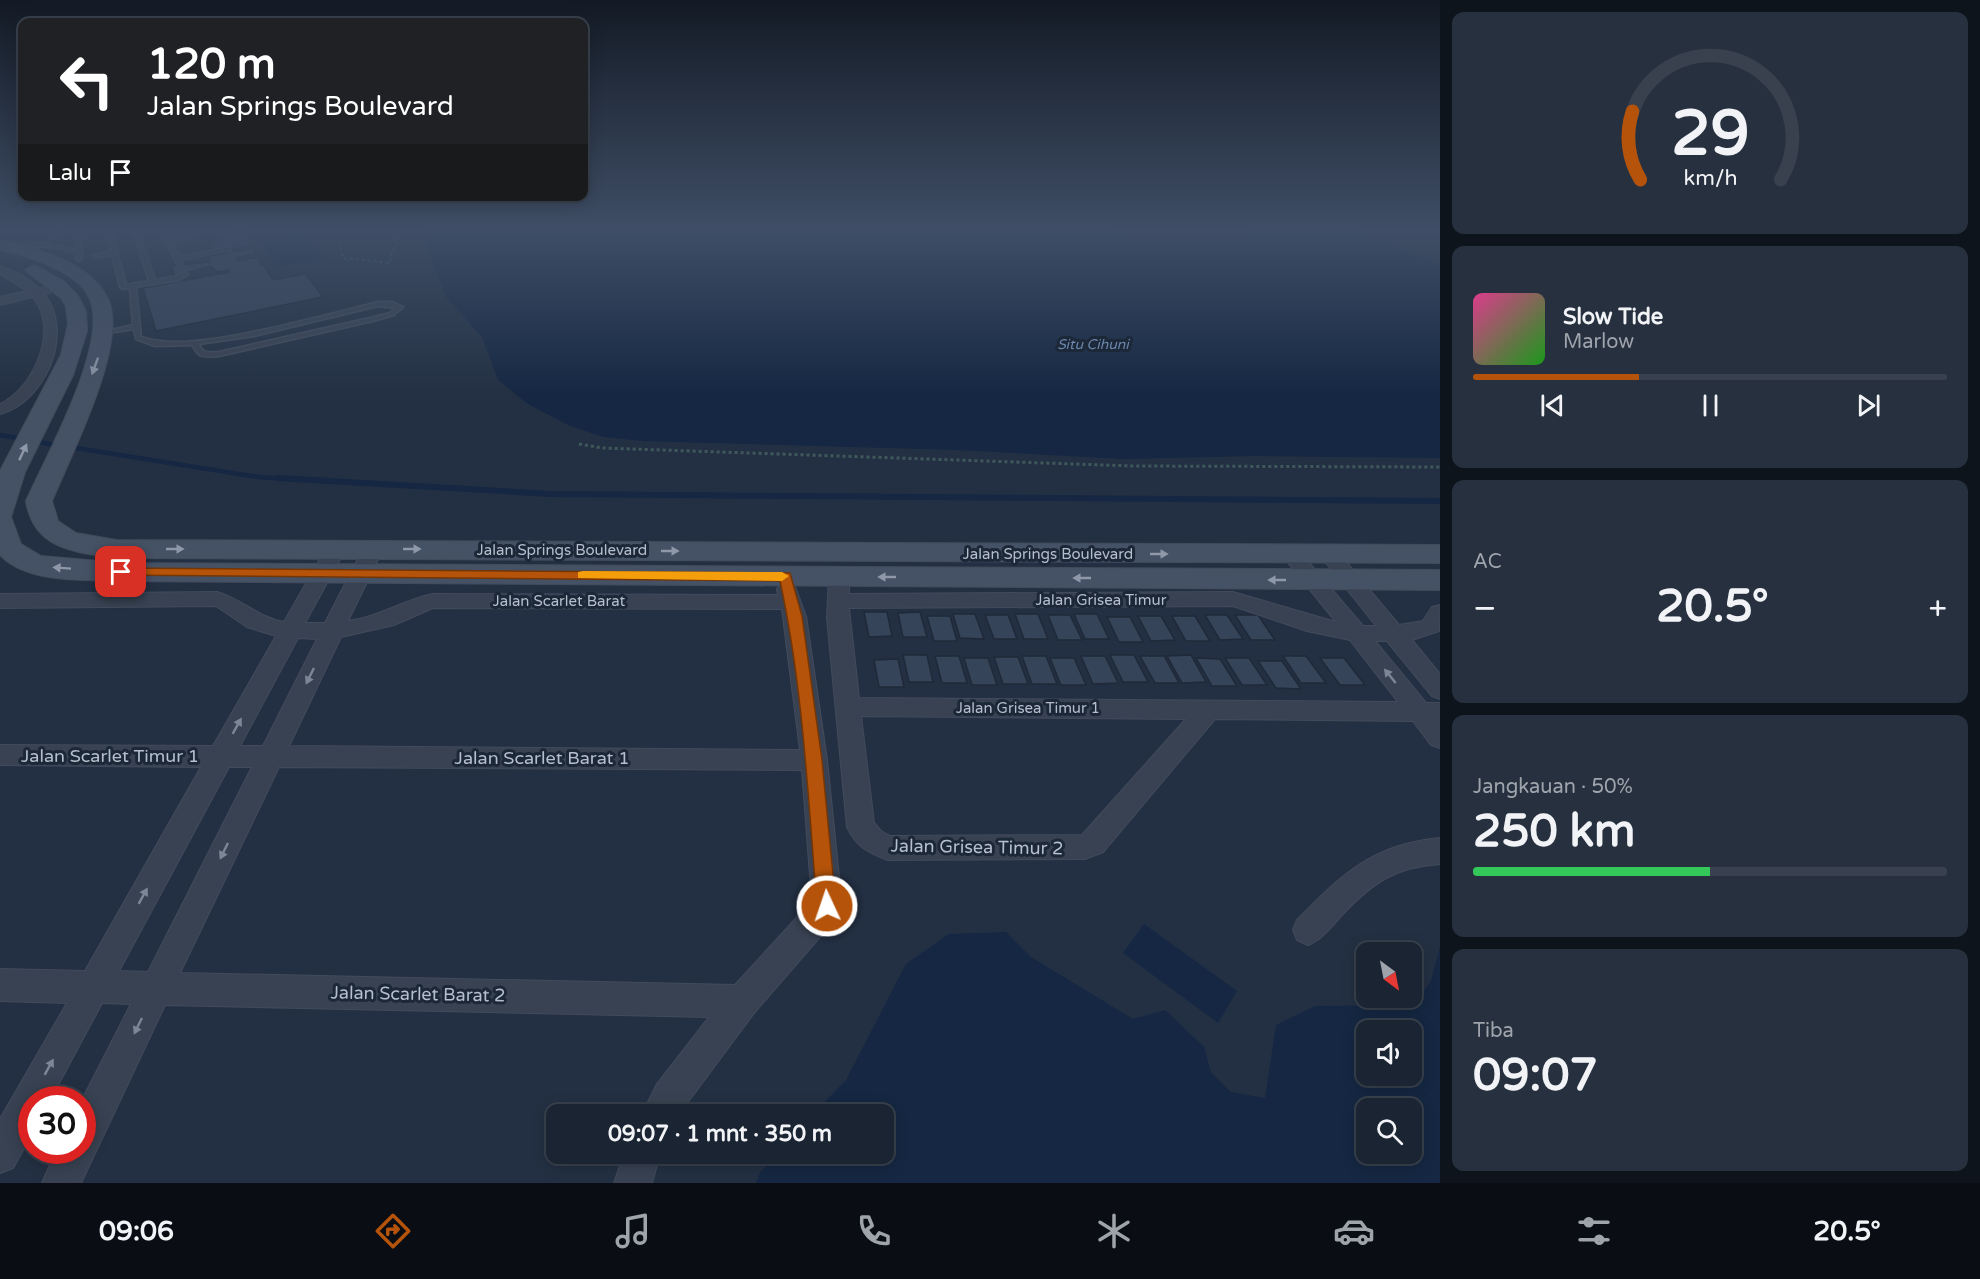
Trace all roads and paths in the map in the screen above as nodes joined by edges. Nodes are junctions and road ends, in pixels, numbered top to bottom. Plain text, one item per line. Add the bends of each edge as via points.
1 (28, 286) edge
2 (86, 286) edge
3 (123, 286) edge
4 (137, 286) edge
5 (59, 287) joint
6 (133, 287) junction
7 (38, 292) junction
8 (0, 301) edge
9 (138, 326) junction
10 (104, 333) junction
11 (196, 345) junction
12 (3, 409) edge
13 (579, 444) dead end
14 (1440, 467) edge
15 (2, 503) edge
16 (373, 549) junction
17 (1440, 554) edge
18 (1292, 555) junction
19 (1330, 555) junction
20 (328, 561) junction
21 (360, 574) junction
22 (1314, 580) junction
23 (1440, 580) edge
24 (1351, 581) junction
25 (788, 589) junction
26 (839, 589) junction
27 (0, 601) edge
28 (1440, 612) edge
29 (291, 629) junction
30 (333, 630) junction
31 (1357, 634) junction
32 (1394, 634) junction
33 (1440, 690) edge
34 (848, 707) junction
35 (1209, 710) junction
36 (1429, 712) edge
37 (1440, 738) edge
38 (0, 755) edge
39 (220, 757) junction
40 (271, 757) junction
41 (814, 760) junction
42 (1440, 850) edge
43 (1308, 930) dead end
44 (0, 985) edge
45 (93, 987) junction
46 (157, 988) junction
47 (742, 1001) junction
48 (665, 1104) edge
49 (96, 1111) edge
50 (0, 1155) edge
51 (70, 1164) edge
52 (639, 1164) edge
53 (61, 1183) edge
54 (633, 1183) edge

1 - 7 street
2 - 10 main road, Jalan Springs Boulevard via 99,299
3 - 6 lane
4 - 6 lane
5 - 7 street
15 -> 5 main road, Jalan Springs Boulevard via 37,420 72,354 78,330 74,305
6 - 9 lane
7 - 8 street
7 - 12 street via 51,323 47,357 26,395
9 - 10 lane
9 - 11 lane via 138,338 153,345
10 -> 20 main road, Jalan Springs Boulevard via 96,365 39,501 42,520 63,540 116,549
11 - 11 lane via 378,304 400,307 392,314 371,320 219,354 204,355
13 - 14 path via 602,448 1122,466
20 -> 15 main road, Jalan Springs Boulevard via 121,572 48,567 12,552 3,538
16 -> 18 main road, Jalan Springs Boulevard
16 - 20 main road, Jalan Springs Boulevard
16 - 21 street
17 - 19 main road, Jalan Springs Boulevard
18 - 19 main road, Jalan Springs Boulevard
18 - 22 street
19 - 24 street
20 - 21 main road, Jalan Springs Boulevard
20 - 29 street
21 - 25 main road, Jalan Springs Boulevard
21 - 30 street
22 - 24 main road, Jalan Springs Boulevard
22 -> 26 main road, Jalan Springs Boulevard
22 - 31 street
23 - 24 main road, Jalan Springs Boulevard
24 - 32 street
25 - 26 main road, Jalan Springs Boulevard
25 - 30 street, Jalan Scarlet Barat via 433,601 365,627
25 - 41 street
26 - 31 street, Jalan Grisea Timur via 1233,599 1314,626
26 - 34 street via 838,618
27 - 29 street, Jalan Scarlet Barat via 217,599 262,624
28 - 32 street, Jalan Grisea Timur via 1431,626
29 - 30 street, Jalan Scarlet Barat
39 -> 29 street
30 -> 40 street
31 - 32 street, Jalan Grisea Timur
36 -> 31 street
32 - 33 street
34 - 35 street, Jalan Grisea Timur 1
34 - 35 street, Jalan Grisea Timur 2 via 861,827 871,840 888,848 1084,847 1093,843
35 - 36 street, Jalan Grisea Timur 1
36 - 37 street
38 - 39 street, Jalan Scarlet Timur 1
39 - 40 street, Jalan Scarlet Timur 1
45 -> 39 street
40 - 41 street, Jalan Scarlet Barat 1
40 -> 46 street
41 - 47 street via 827,906
42 - 43 street via 1419,851 1390,860 1360,876
44 - 45 street, Jalan Scarlet Barat 2
45 - 46 street, Jalan Scarlet Barat 2
50 -> 45 street
46 - 47 street, Jalan Scarlet Barat 2
46 -> 49 street
47 - 48 street
51 - 53 street
52 - 54 street

